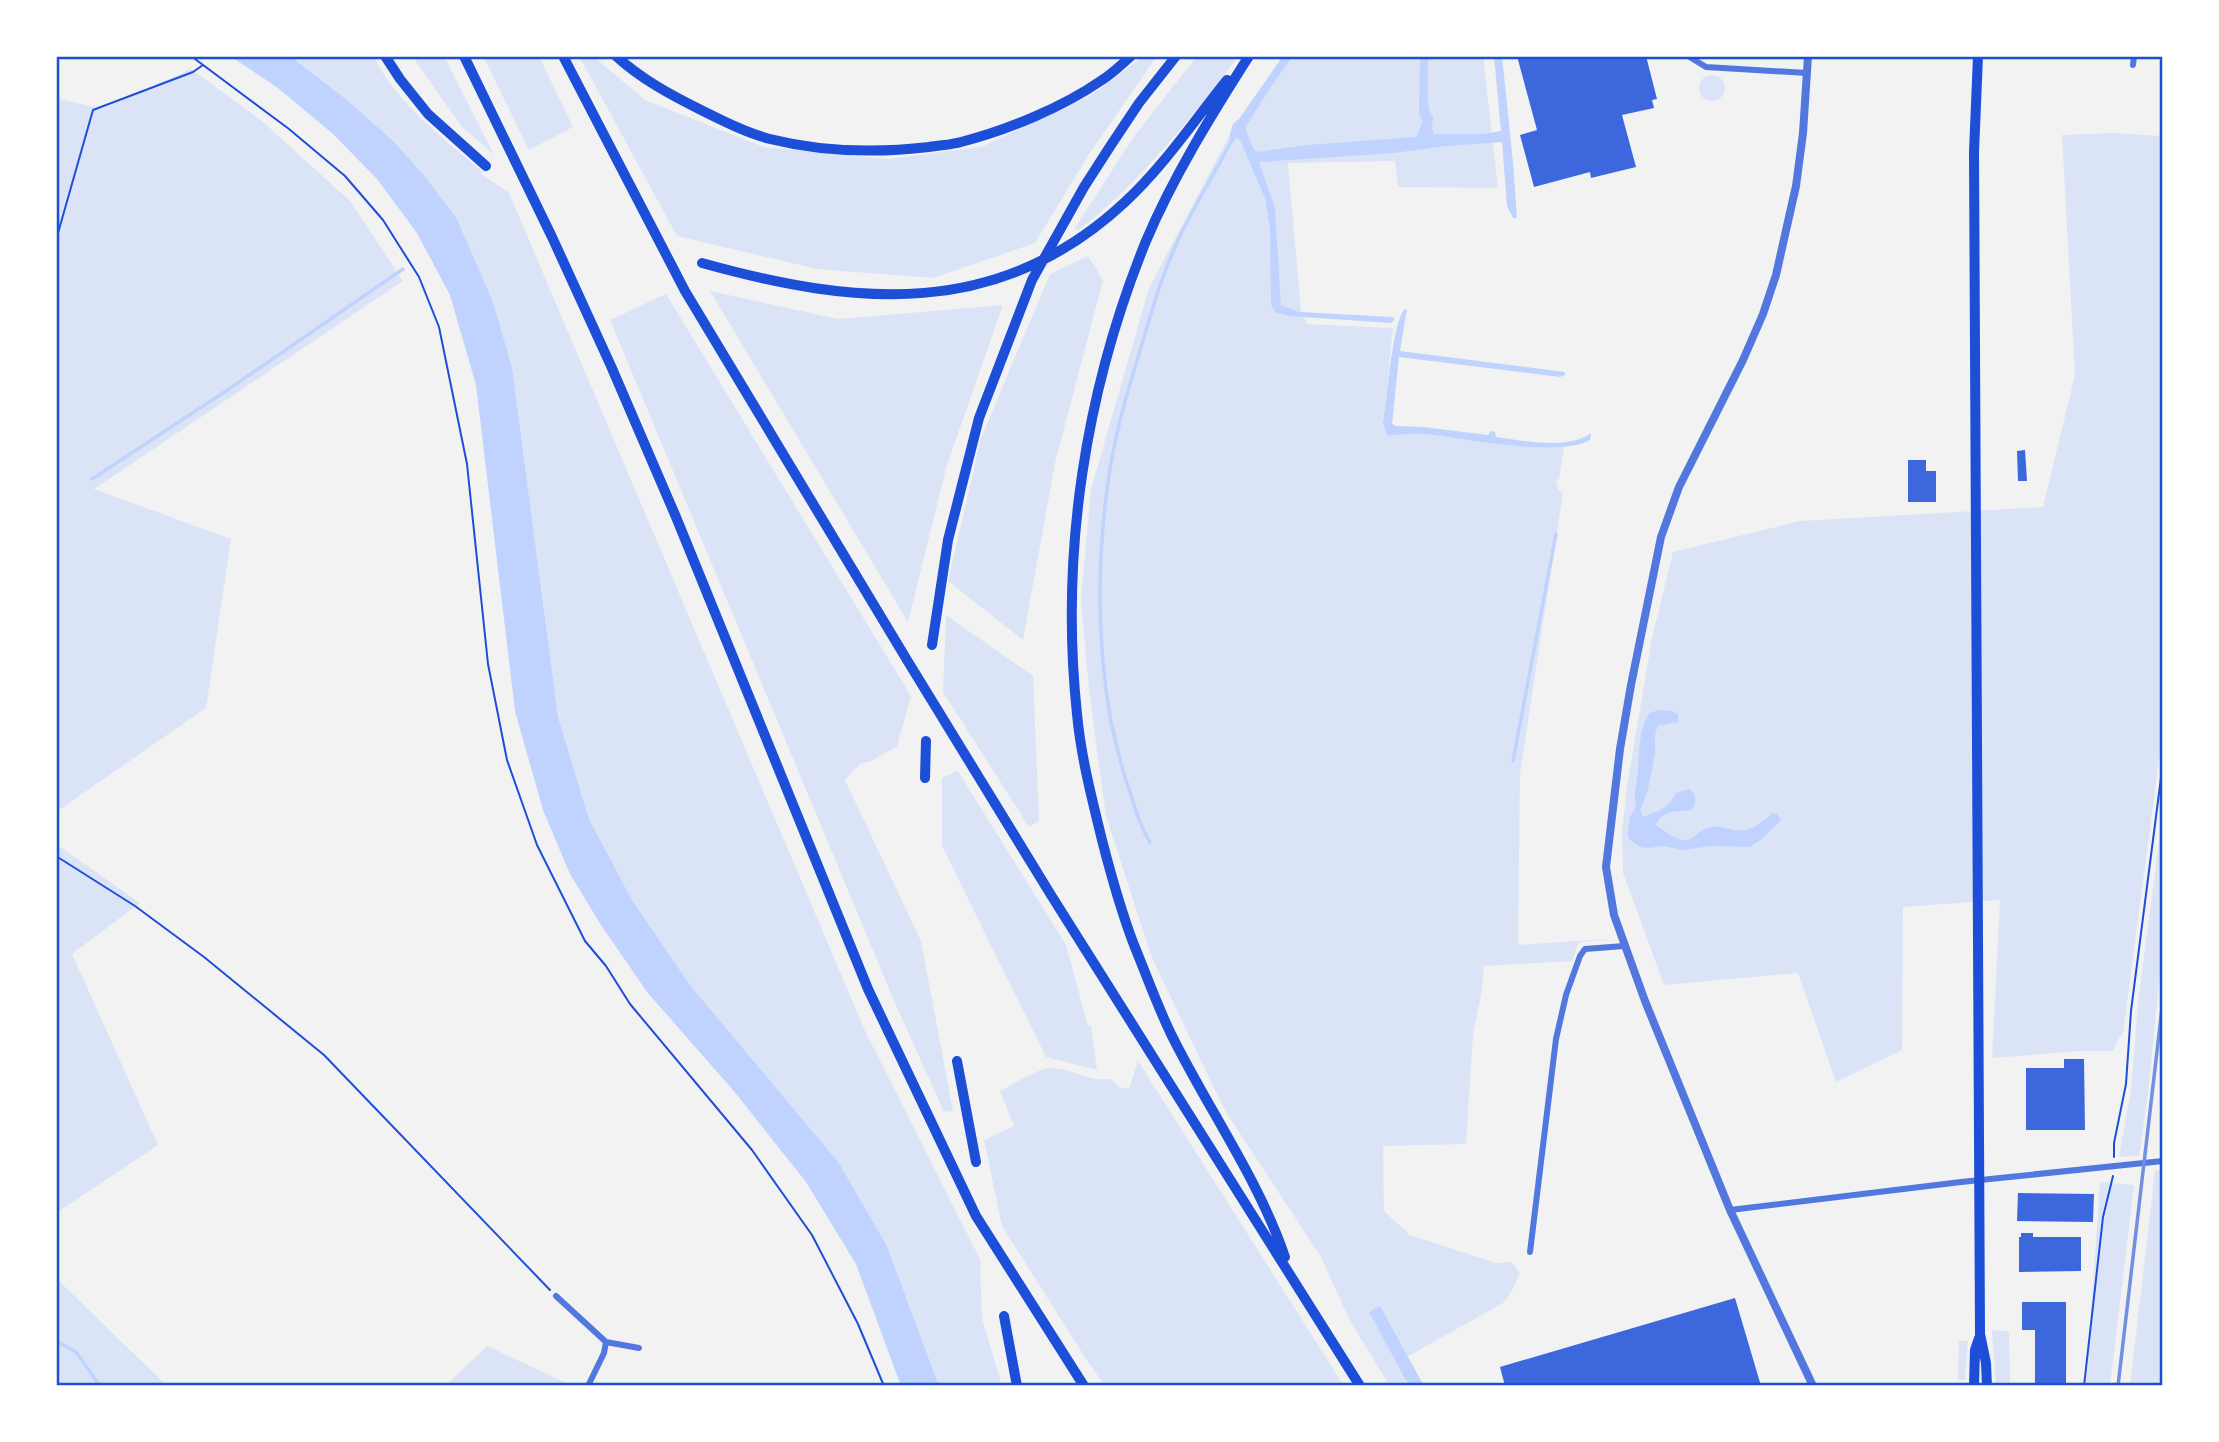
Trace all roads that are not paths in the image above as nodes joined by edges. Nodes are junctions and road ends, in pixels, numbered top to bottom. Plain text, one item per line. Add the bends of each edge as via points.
1 (385, 56) edge
2 (464, 56) edge
3 (563, 56) edge
4 (615, 56) edge
5 (1131, 56) edge
6 (1176, 56) edge
7 (1248, 56) edge
8 (1688, 56) edge
9 (1808, 56) edge
10 (1978, 56) edge
11 (2134, 56) edge
12 (2133, 65) dead end
13 (1807, 72) junction
14 (486, 166) dead end
15 (702, 263) dead end
16 (932, 645) dead end
17 (926, 741) dead end
18 (925, 778) dead end
19 (1624, 946) junction
20 (957, 1061) dead end
21 (2163, 1161) edge
22 (976, 1162) dead end
23 (1980, 1181) junction
24 (1730, 1210) junction
25 (1530, 1252) dead end
26 (1292, 1276) junction
27 (556, 1296) road end
28 (1004, 1316) dead end
29 (1980, 1334) junction
30 (606, 1342) junction
31 (639, 1348) dead end
32 (588, 1386) edge
33 (1017, 1386) edge
34 (1084, 1386) edge
35 (1360, 1386) edge
36 (1813, 1386) edge
37 (1973, 1386) edge
38 (1987, 1386) edge

1 - 14 highway via 428,114
2 - 34 highway via 568,272 671,504 868,989 976,1216
3 - 26 highway via 685,291 1051,894
4 - 5 highway via 670,95 768,139 860,151 959,143 1011,126 1102,80
6 - 16 highway via 1111,145 1032,281 979,418 948,540
7 - 15 highway via 1126,201 1068,248 1026,269 981,284 895,294 835,292
7 - 26 highway via 1211,115 1147,240 1099,382 1077,510 1071,645 1090,792 1133,940 1171,1033 1273,1222
8 - 13 street via 1706,67
9 - 13 street
10 - 23 main road
11 - 12 street
13 - 19 street via 1796,187 1773,286 1743,360 1673,500 1650,587 1620,749 1606,867
17 - 18 highway
19 - 24 street
19 - 25 street via 1585,949 1566,995 1556,1038
20 - 22 highway
21 - 23 street
23 - 24 street
23 - 29 main road
24 - 36 street
26 - 35 highway
27 - 30 street
28 - 33 highway
29 - 37 main road
29 - 38 main road
30 - 31 street
30 - 32 street

